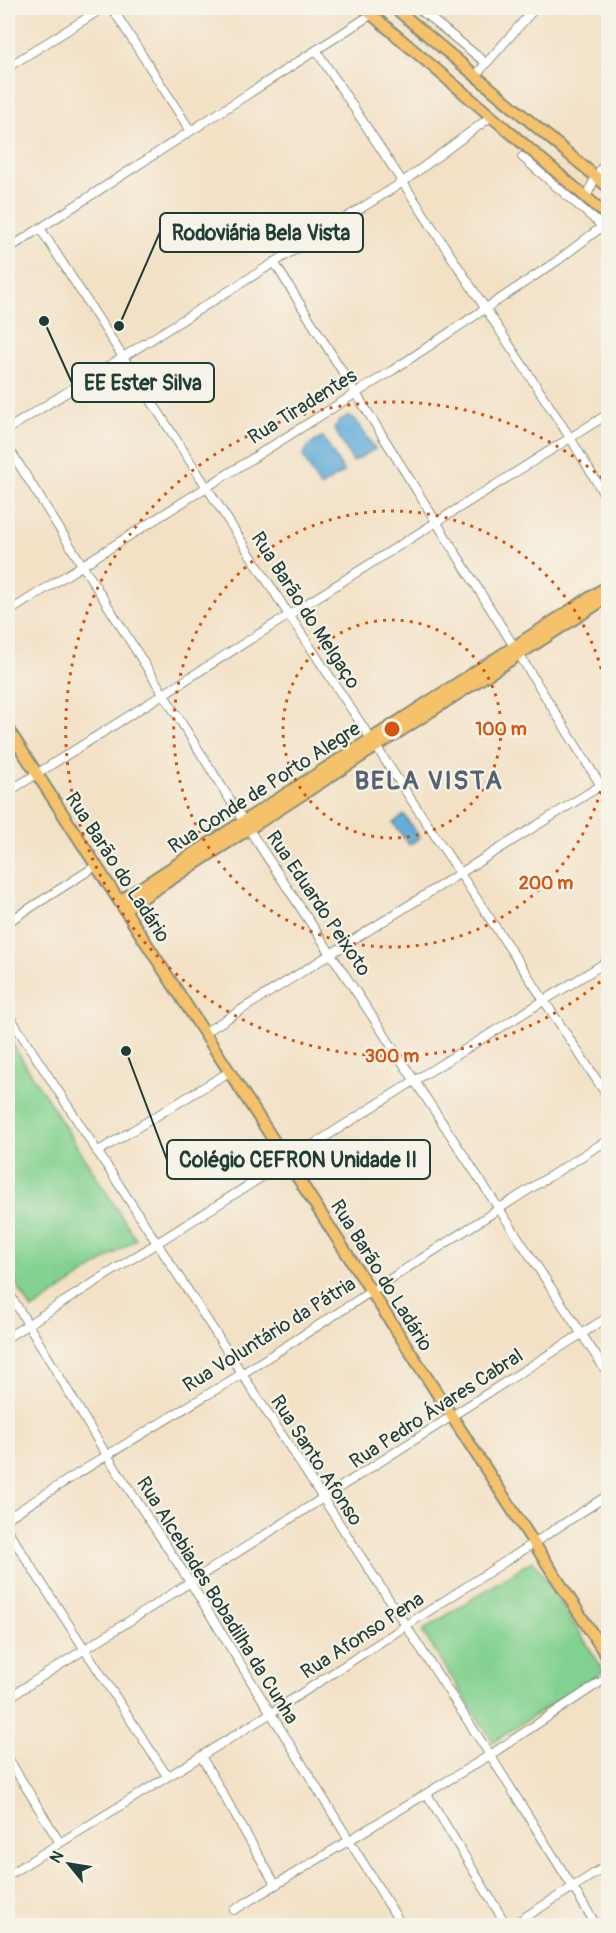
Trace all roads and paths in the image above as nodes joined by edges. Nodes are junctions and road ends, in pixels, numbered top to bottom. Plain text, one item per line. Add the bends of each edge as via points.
1 (103, 8) edge
2 (111, 8) edge
3 (395, 8) edge
4 (418, 8) edge
5 (535, 8) edge
6 (368, 11) edge
7 (316, 50) junction
8 (486, 63) junction
9 (8, 67) edge
10 (476, 75) junction
11 (492, 116) junction
12 (190, 130) junction
13 (522, 157) dead end
14 (609, 159) edge
15 (596, 176) junction
16 (403, 182) junction
17 (609, 187) edge
18 (586, 197) junction
19 (607, 224) edge
20 (40, 228) junction
21 (8, 249) edge
22 (274, 262) junction
23 (484, 308) junction
24 (122, 357) junction
25 (354, 392) junction
26 (609, 414) edge
27 (8, 429) edge
28 (571, 439) junction
29 (8, 447) edge
30 (206, 485) junction
31 (609, 501) edge
32 (436, 524) junction
33 (83, 564) junction
34 (609, 586) edge
35 (609, 597) edge
36 (8, 612) edge
37 (289, 615) junction
38 (517, 651) junction
39 (164, 694) junction
40 (8, 729) edge
41 (375, 743) junction
42 (36, 774) junction
43 (605, 783) edge
44 (8, 792) edge
45 (609, 797) edge
46 (247, 826) junction
47 (96, 866) junction
48 (462, 872) junction
49 (122, 905) junction
50 (8, 922) edge
51 (333, 953) junction
52 (609, 961) edge
53 (545, 1000) junction
54 (8, 1014) edge
55 (204, 1033) junction
56 (229, 1072) junction
57 (414, 1080) junction
58 (609, 1096) edge
59 (609, 1140) edge
60 (97, 1152) junction
61 (288, 1161) junction
62 (498, 1207) junction
63 (158, 1243) junction
64 (369, 1290) junction
65 (8, 1291) edge
66 (609, 1317) edge
67 (28, 1324) junction
68 (582, 1334) junction
69 (8, 1337) edge
70 (241, 1374) junction
71 (609, 1374) edge
72 (452, 1418) junction
73 (106, 1454) junction
74 (609, 1496) edge
75 (323, 1500) junction
76 (8, 1518) edge
77 (8, 1531) edge
78 (533, 1545) junction
79 (190, 1582) junction
80 (406, 1626) junction
81 (85, 1649) junction
82 (609, 1658) edge
83 (609, 1677) edge
84 (8, 1698) edge
85 (271, 1713) junction
86 (490, 1755) junction
87 (201, 1756) junction
88 (8, 1758) edge
89 (166, 1776) junction
90 (427, 1794) junction
91 (60, 1842) junction
92 (350, 1842) junction
93 (609, 1865) edge
94 (8, 1875) edge
95 (275, 1884) junction
96 (572, 1887) junction
97 (234, 1910) dead end
98 (402, 1926) edge
99 (509, 1926) edge
100 (597, 1926) edge

1 - 9 street
2 - 12 street
3 - 10 main road
4 - 8 street
5 - 8 street
6 - 7 street
6 - 11 main road
7 - 12 street
7 - 16 street
8 - 10 street
10 - 15 main road
11 - 16 street
11 - 18 main road
12 - 20 street
13 - 19 street
14 - 15 street
15 - 17 main road
15 - 18 street
16 - 22 street
16 - 23 street
18 - 19 main road
19 - 23 street, Rua Tiradentes
20 - 21 street
20 - 24 street, Rua Barão do Melgaço
22 - 24 street
22 - 25 street
23 - 25 street, Rua Tiradentes
23 - 28 street
24 - 27 street
24 - 30 street, Rua Barão do Melgaço
25 - 30 street, Rua Tiradentes
25 - 32 street
26 - 28 street
28 - 31 street
28 - 32 street
29 - 33 street, Rua Eduardo Peixoto
30 - 33 street, Rua Tiradentes
30 - 37 street, Rua Barão do Melgaço
32 - 37 street
32 - 38 street
33 - 36 street, Rua Tiradentes
33 - 39 street, Rua Eduardo Peixoto
34 - 38 main road, Rua Conde de Porto Alegre
35 - 38 main road, Rua Conde de Porto Alegre
37 - 39 street
37 - 41 street, Rua Barão do Melgaço
38 - 41 main road, Rua Conde de Porto Alegre
38 - 43 street
39 - 42 street
39 - 46 street, Rua Eduardo Peixoto
40 - 42 main road, Rua Barão do Ladário
41 - 46 main road, Rua Conde de Porto Alegre
41 - 48 street, Rua Barão do Melgaço
42 - 44 street
42 - 47 main road, Rua Barão do Ladário
43 - 45 street
43 - 48 street
46 - 49 main road, Rua Conde de Porto Alegre
46 - 51 street, Rua Eduardo Peixoto
47 - 49 main road, Rua Barão do Ladário
47 - 50 street
48 - 51 street
48 - 53 street, Rua Barão do Melgaço
49 - 55 main road, Rua Barão do Ladário
51 - 55 street
51 - 57 street, Rua Eduardo Peixoto
52 - 53 street
53 - 57 street
53 - 58 street, Rua Barão do Melgaço
54 - 60 street, Rua Santo Afonso
55 - 56 main road, Rua Barão do Ladário
56 - 60 street
56 - 61 main road, Rua Barão do Ladário
57 - 61 street
57 - 62 street, Rua Eduardo Peixoto
59 - 62 street, Rua Voluntário da Pátria
60 - 63 street, Rua Santo Afonso
61 - 63 street
61 - 64 main road, Rua Barão do Ladário
62 - 64 street, Rua Voluntário da Pátria
62 - 68 street, Rua Eduardo Peixoto
63 - 67 street
63 - 70 street, Rua Santo Afonso
64 - 70 street, Rua Voluntário da Pátria
64 - 72 main road, Rua Barão do Ladário
65 - 67 street, Rua Alcebiades Bobadilha da Cunha
66 - 68 street, Rua Pedro Ávares Cabral
67 - 69 street
67 - 73 street, Rua Alcebiades Bobadilha da Cunha
68 - 71 street, Rua Eduardo Peixoto
68 - 72 street, Rua Pedro Ávares Cabral
70 - 73 street, Rua Voluntário da Pátria
70 - 75 street, Rua Santo Afonso
72 - 75 street, Rua Pedro Ávares Cabral
72 - 78 main road, Rua Barão do Ladário
73 - 76 street, Rua Voluntário da Pátria
73 - 79 street, Rua Alcebiades Bobadilha da Cunha
74 - 78 street, Rua Afonso Pena
75 - 79 street, Rua Pedro Ávares Cabral
75 - 80 street, Rua Santo Afonso
77 - 81 street
78 - 80 street, Rua Afonso Pena
78 - 82 main road, Rua Barão do Ladário
79 - 81 street, Rua Pedro Ávares Cabral
79 - 85 street, Rua Alcebiades Bobadilha da Cunha
80 - 85 street, Rua Afonso Pena
80 - 86 street, Rua Santo Afonso
81 - 84 street, Rua Pedro Ávares Cabral
81 - 89 street
83 - 86 street
85 - 87 street, Rua Afonso Pena
85 - 92 street, Rua Alcebiades Bobadilha da Cunha
86 - 90 street
86 - 96 street, Rua Santo Afonso
87 - 89 street, Rua Afonso Pena
87 - 95 street
88 - 91 street
89 - 91 street, Rua Afonso Pena
90 - 92 street
90 - 99 street
91 - 94 street, Rua Afonso Pena
92 - 95 street
92 - 98 street, Rua Alcebiades Bobadilha da Cunha
93 - 96 street
95 - 97 street
96 - 99 street
96 - 100 street, Rua Santo Afonso

